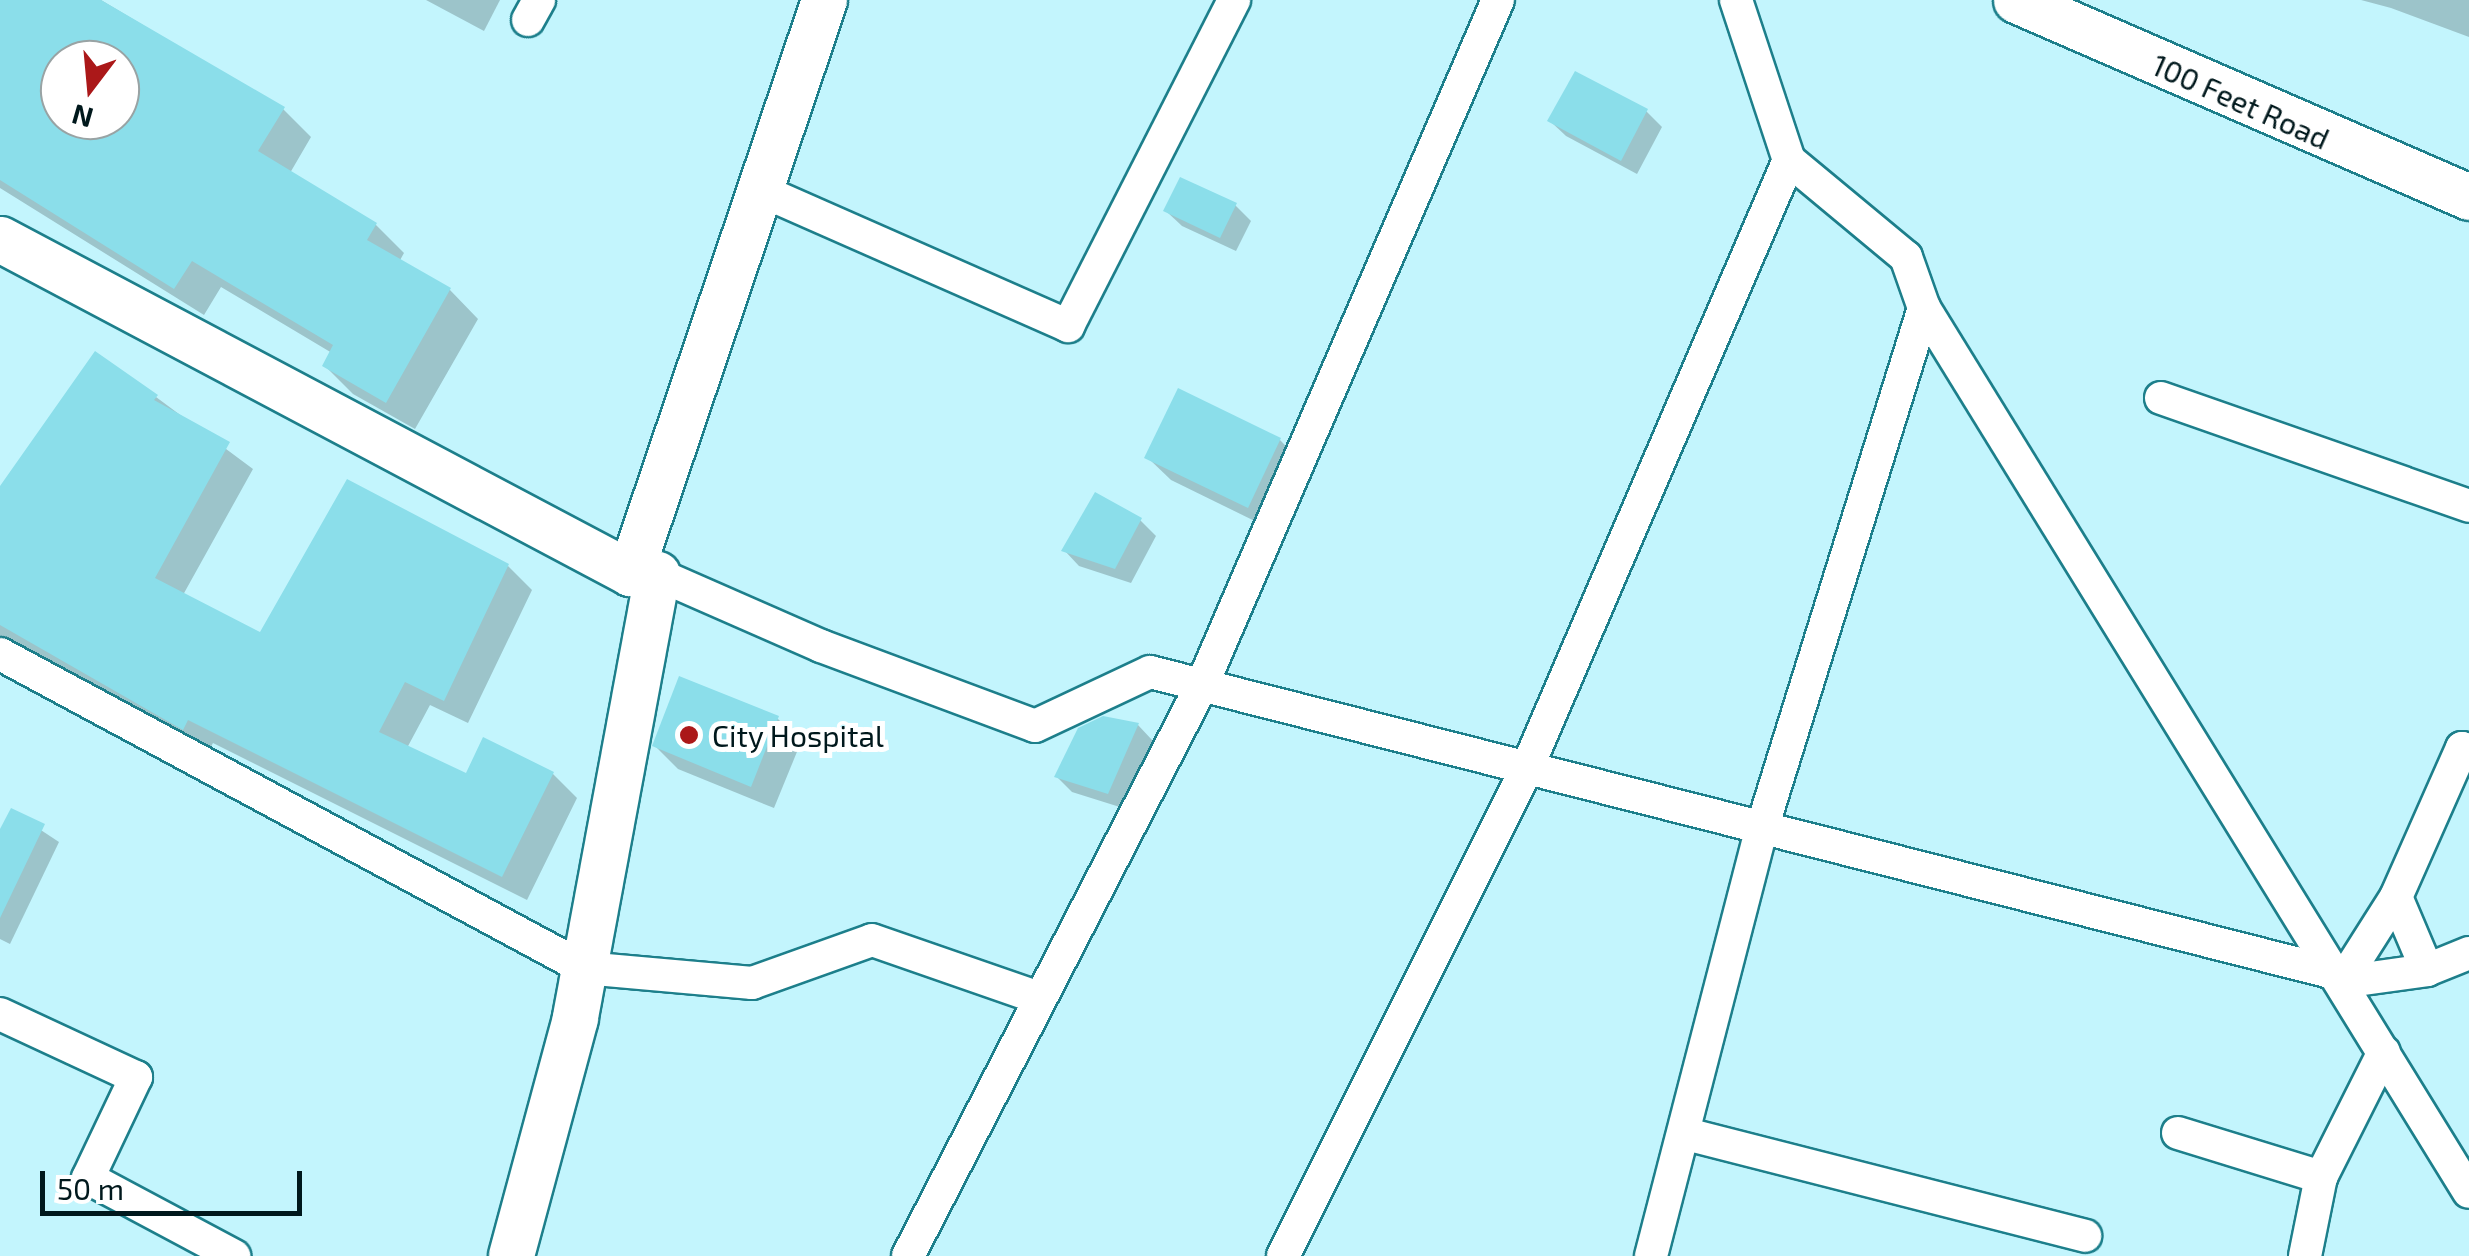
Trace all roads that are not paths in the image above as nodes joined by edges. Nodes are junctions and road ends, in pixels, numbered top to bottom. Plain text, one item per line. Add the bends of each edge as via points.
1 (824, 0) edge
2 (1234, 0) edge
3 (1498, 0) edge
4 (1736, 0) edge
5 (2016, 0) edge
6 (1789, 160) junction
7 (760, 190) junction
8 (2469, 197) edge
9 (0, 239) edge
10 (1924, 308) junction
11 (2161, 398) dead end
12 (2469, 506) edge
13 (644, 574) junction
14 (0, 654) edge
15 (1202, 686) junction
16 (2469, 751) edge
17 (1527, 768) junction
18 (1762, 828) junction
19 (2396, 898) junction
20 (2469, 952) edge
21 (584, 968) junction
22 (2427, 970) junction
23 (2340, 978) junction
24 (1037, 998) junction
25 (0, 1014) edge
26 (2384, 1052) junction
27 (2178, 1133) dead end
28 (1686, 1134) junction
29 (2320, 1177) junction
30 (2469, 1192) edge
31 (2085, 1236) dead end
32 (234, 1256) edge
33 (511, 1256) edge
34 (908, 1256) edge
35 (1283, 1256) edge
36 (1651, 1256) edge
37 (2305, 1256) edge

1 - 7 street
2 - 7 street via 1068,326
3 - 15 street
4 - 6 street
5 - 8 street, 100 Feet Road
6 - 10 street via 1906,257
6 - 17 street
7 - 13 street
9 - 13 street
10 - 18 street
10 - 23 street
11 - 12 street
13 - 15 street via 1035,726 1150,672
13 - 21 street
14 - 21 street
15 - 17 street
15 - 24 street
16 - 19 street via 2462,748
17 - 18 street
17 - 35 street
18 - 23 street
18 - 28 street
19 - 22 street
19 - 23 street
20 - 22 street
21 - 24 street via 752,983 872,940
21 - 33 street
22 - 23 street
23 - 26 street
24 - 34 street
25 - 32 street via 136,1077 88,1178
26 - 29 street
26 - 30 street
27 - 29 street
28 - 31 street
28 - 36 street
29 - 37 street

